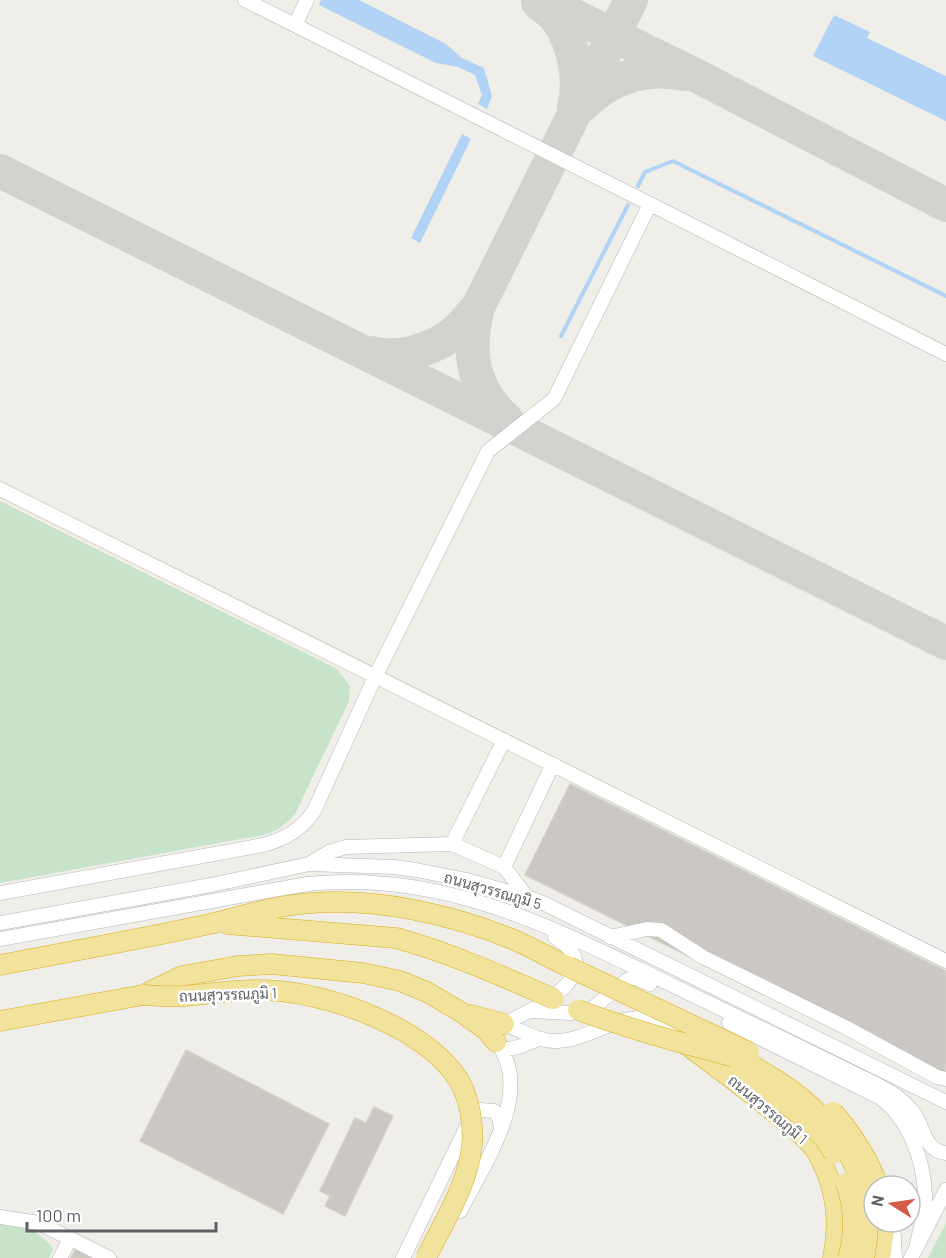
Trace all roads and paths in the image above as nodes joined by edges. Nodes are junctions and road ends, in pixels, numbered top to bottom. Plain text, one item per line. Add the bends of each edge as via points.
1 (245, 0) edge
2 (307, 0) edge
3 (295, 25) junction
4 (650, 204) junction
5 (946, 354) edge
6 (0, 489) edge
7 (375, 677) junction
8 (504, 740) junction
9 (553, 764) junction
10 (452, 844) junction
11 (309, 864) junction
12 (504, 867) junction
13 (0, 893) edge
14 (527, 897) junction
15 (520, 915) junction
16 (215, 922) junction
17 (0, 923) edge
18 (610, 936) junction
19 (0, 939) edge
20 (946, 961) edge
21 (0, 965) edge
22 (143, 995) junction
23 (531, 1011) junction
24 (461, 1012) junction
25 (0, 1021) edge
26 (504, 1024) junction
27 (701, 1029) junction
28 (539, 1039) junction
29 (687, 1045) junction
30 (499, 1046) junction
31 (946, 1079) edge
32 (946, 1102) edge
33 (501, 1129) junction
34 (946, 1153) edge
35 (872, 1174) edge
36 (874, 1174) edge
37 (946, 1190) edge
38 (946, 1208) edge
39 (0, 1217) edge
40 (416, 1232) junction
41 (883, 1234) edge
42 (894, 1234) edge
43 (70, 1239) junction
44 (443, 1245) junction
45 (916, 1255) edge
46 (60, 1258) edge
47 (110, 1258) edge
48 (403, 1258) edge
49 (426, 1258) edge
50 (437, 1258) edge
51 (834, 1258) edge
52 (848, 1258) edge
53 (864, 1258) edge
54 (880, 1258) edge
55 (895, 1258) edge

1 - 3 street
2 - 3 street
3 - 4 street
4 - 5 street
4 - 7 street via 554,399 488,451
6 - 7 street
7 - 8 street
7 - 13 street via 314,811 307,822 281,840
8 - 9 street
8 - 10 street
9 - 12 street
9 - 20 street
10 - 11 street via 346,847
10 - 12 street
11 - 14 street, ถนนสุวรรณภูมิ 5 via 416,870
11 - 17 street, ถนนสุวรรณภูมิ 5
12 - 14 street
14 - 18 street, ถนนสุวรรณภูมิ 5
15 - 19 street, ถนนสุวรรณภูมิ 5 via 440,891 332,882
15 - 23 street, ถนนสุวรรณภูมิ 5 via 565,943 576,961 571,981 558,995
15 - 34 street, ถนนสุวรรณภูมิ 5 via 892,1092 915,1116 928,1143
16 - 21 highway, ถนนสุวรรณภูมิ 1
16 - 27 highway, ถนนสุวรรณภูมิ 1, bridge via 269,908 313,903 399,908 445,918 512,939
16 - 29 highway, ถนนสุวรรณภูมิ 1, bridge via 396,938 471,962 620,1026
18 - 31 street via 661,930 703,957
18 - 32 street, ถนนสุวรรณภูมิ 5
22 - 24 highway via 182,976 272,964 363,973 400,981
22 - 25 highway, ถนนสุวรรณภูมิ 1
22 - 49 highway, ถนนสุวรรณภูมิ 1, bridge via 244,990 280,991 326,1000 371,1016 437,1055 459,1081 470,1110 472,1144 458,1193
23 - 26 street, ถนนสุวรรณภูมิ 5
23 - 45 street via 589,1011 634,977 879,1097 903,1122 921,1167 926,1195
24 - 26 highway
24 - 30 highway via 486,1030
26 - 28 street
27 - 36 highway, ถนนสุวรรณภูมิ 1, bridge via 803,1083 852,1133
27 - 52 highway, ถนนสุวรรณภูมิ 1, bridge via 743,1074 798,1113 825,1139 841,1165 852,1206
28 - 30 street via 519,1047
28 - 35 street via 573,1038 640,1018 660,1024 825,1112 837,1122
29 - 51 highway, ถนนสุวรรณภูมิ 1 via 741,1085 815,1149 829,1177 835,1202 838,1233
29 - 53 highway, ถนนสุวรรณภูมิ 1, bridge via 741,1059 804,1099 829,1124 855,1165 868,1227
30 - 33 street via 511,1071 508,1113
33 - 40 street via 494,1111 480,1110 469,1122
33 - 44 street
37 - 45 street
38 - 45 street
39 - 43 street via 39,1223
40 - 44 street
40 - 48 street
41 - 54 highway
42 - 55 street
43 - 46 street
43 - 47 street
44 - 50 street

